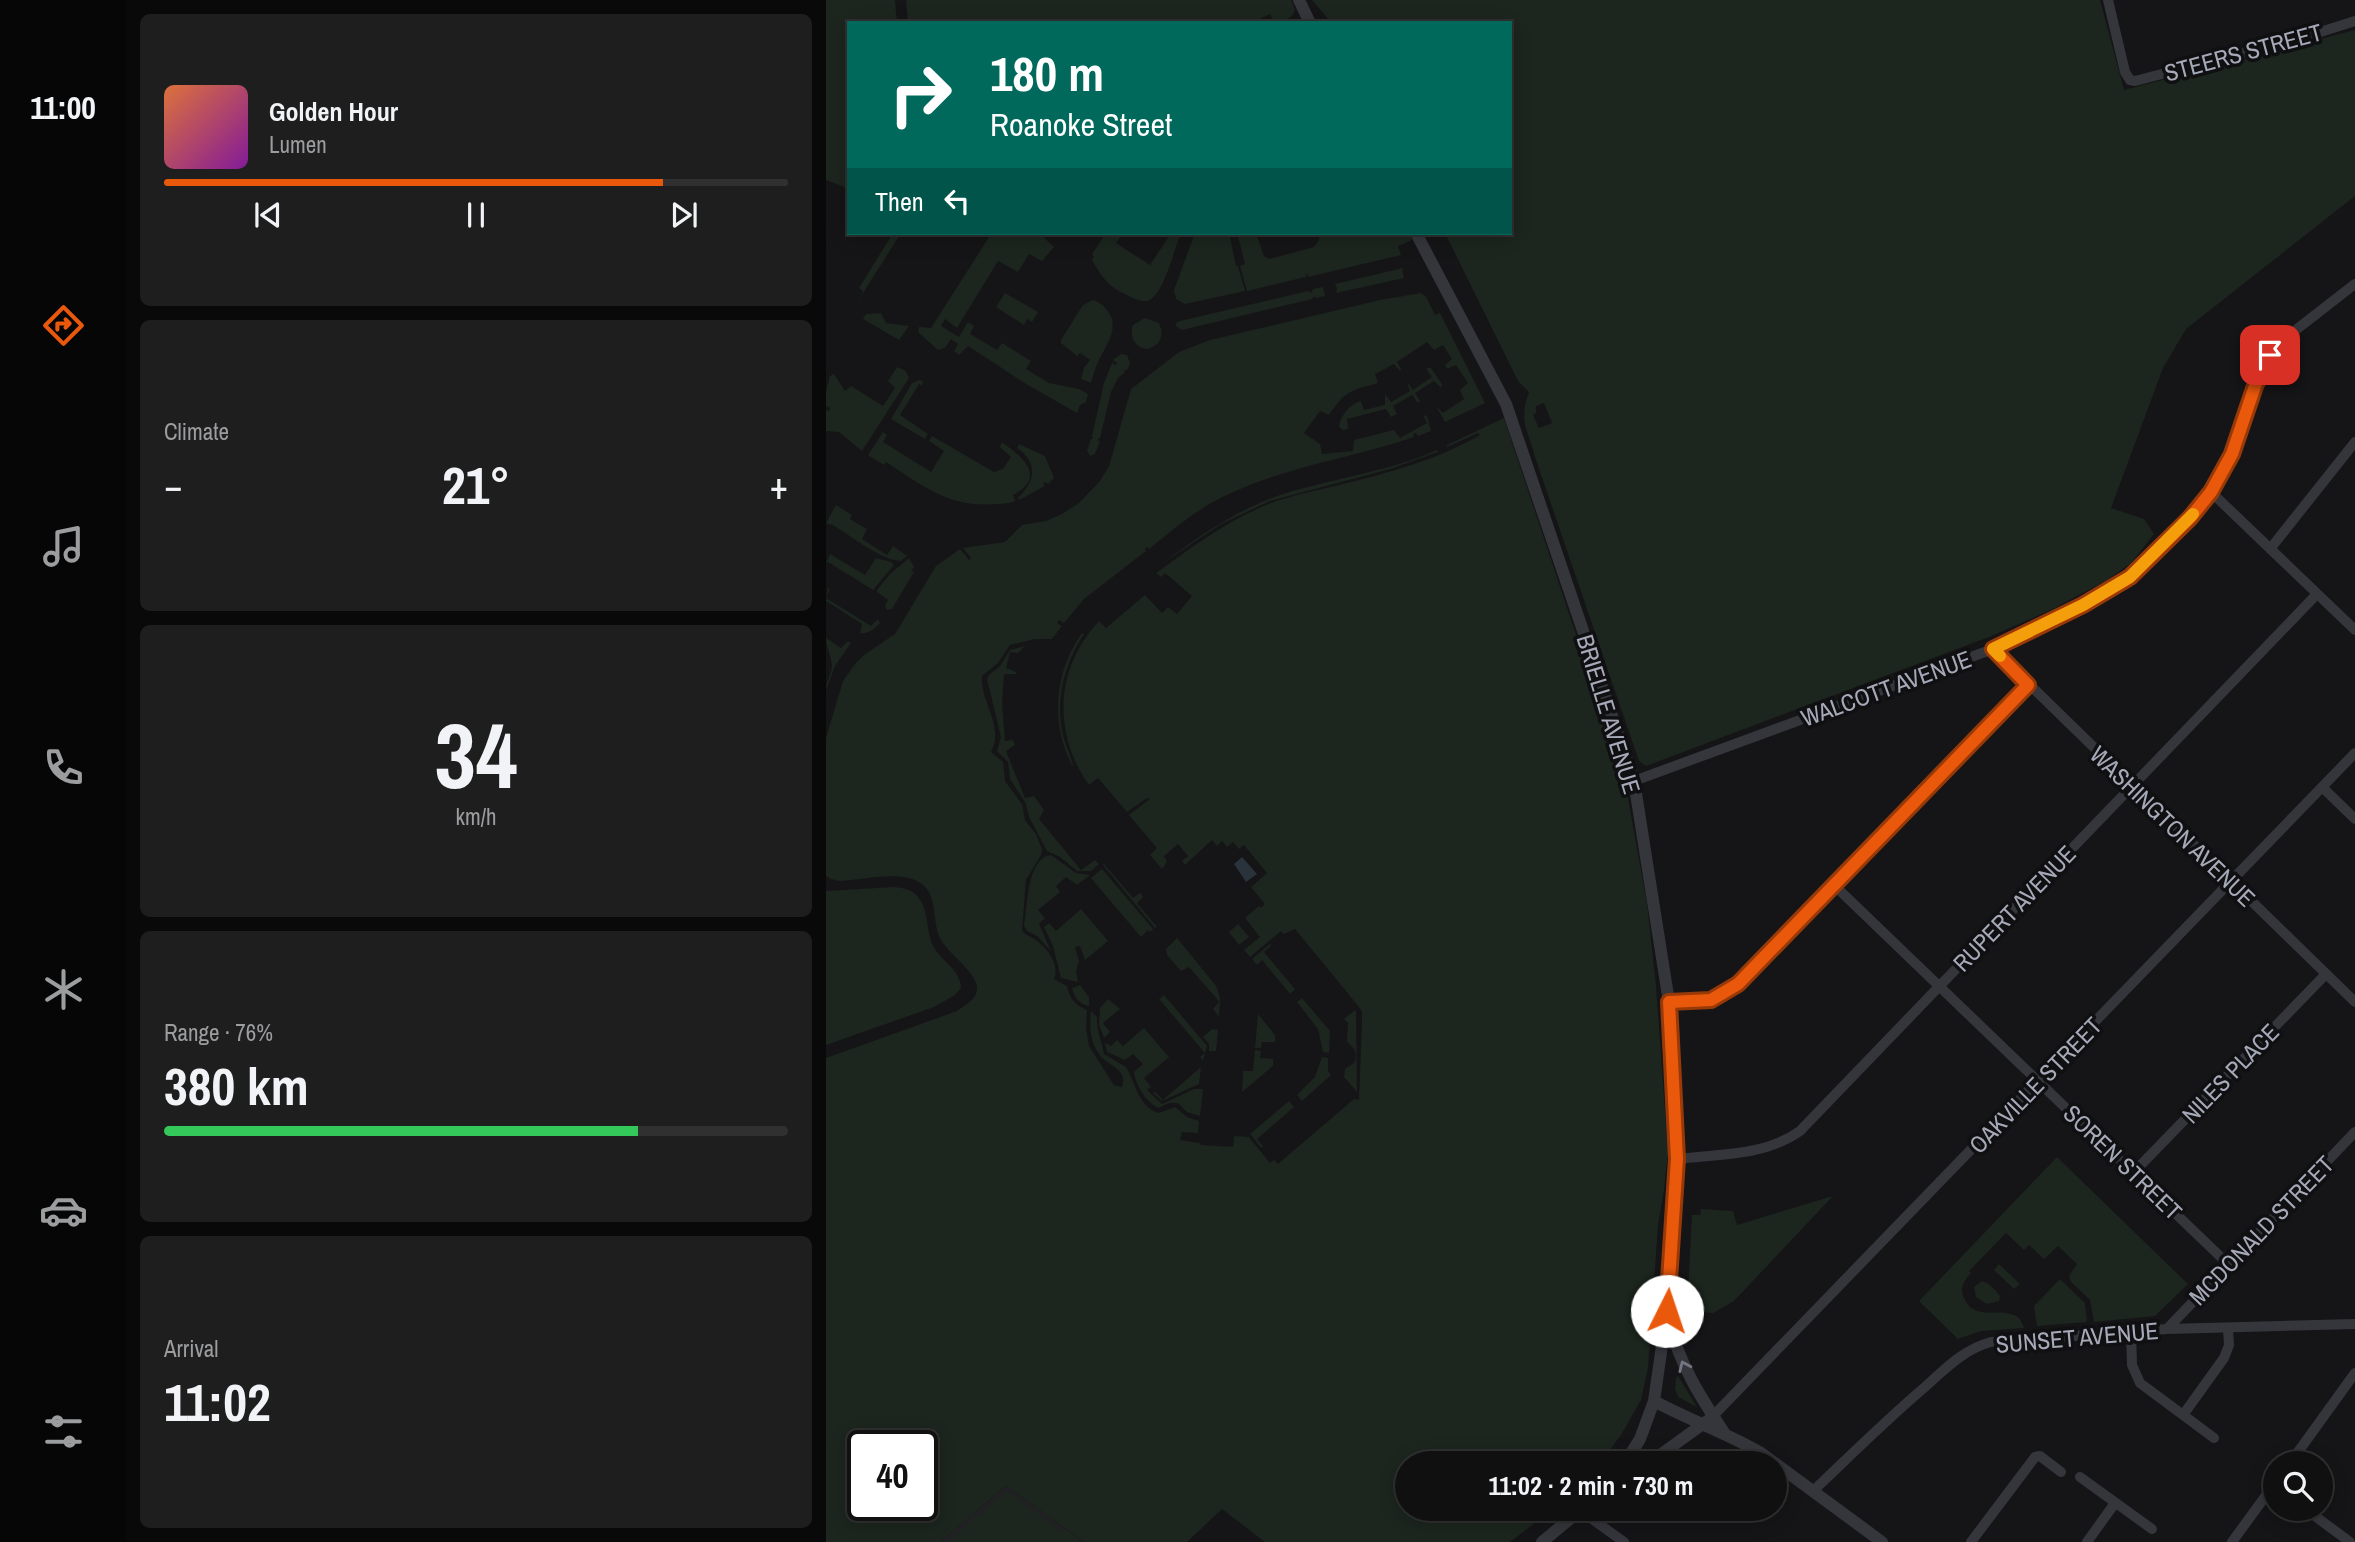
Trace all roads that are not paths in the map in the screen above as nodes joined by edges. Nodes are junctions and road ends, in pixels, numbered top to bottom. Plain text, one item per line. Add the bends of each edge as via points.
1 (1299, 0) edge
2 (2108, 0) edge
3 (1309, 21) edge
4 (2355, 21) edge
5 (1417, 235) edge
6 (2355, 284) edge
7 (2355, 442) edge
8 (2211, 492) junction
9 (2270, 549) junction
10 (2317, 594) junction
11 (2355, 630) edge
12 (1993, 649) junction
13 (2028, 685) junction
14 (2355, 753) edge
15 (1634, 780) junction
16 (2132, 786) junction
17 (2322, 787) junction
18 (2355, 819) edge
19 (2230, 882) junction
20 (1835, 886) junction
21 (2326, 974) junction
22 (1939, 986) junction
23 (1669, 1002) junction
24 (2355, 1002) edge
25 (2039, 1081) junction
26 (2355, 1132) edge
27 (1677, 1159) junction
28 (2134, 1172) junction
29 (2228, 1264) junction
30 (1667, 1311) junction
31 (2355, 1324) edge
32 (2167, 1329) junction
33 (2228, 1329) junction
34 (2131, 1332) junction
35 (2354, 1377) edge
36 (1654, 1401) junction
37 (2183, 1415) junction
38 (1713, 1416) junction
39 (1702, 1425) junction
40 (1725, 1434) junction
41 (2214, 1438) dead end
42 (1632, 1451) edge
43 (1665, 1451) edge
44 (2299, 1451) edge
45 (2061, 1472) dead end
46 (2080, 1477) dead end
47 (1813, 1491) junction
48 (2263, 1500) edge
49 (2115, 1503) junction
50 (1567, 1521) edge
51 (1597, 1521) edge
52 (2322, 1521) edge
53 (2152, 1529) dead end
54 (1542, 1542) edge
55 (1624, 1542) edge
56 (1882, 1542) edge
57 (1971, 1542) edge
58 (2087, 1542) edge
59 (2232, 1542) edge
60 (2350, 1542) edge

1 - 3 street
2 - 4 street, STEERS STREET via 2130,80
5 - 15 street, BRIELLE AVENUE via 1506,404
6 - 8 street, WALCOTT AVENUE via 2270,355 2232,454
7 - 9 street
8 - 9 street
8 - 12 street, WALCOTT AVENUE via 2130,577
9 - 10 street
10 - 11 street
10 - 16 street, RUPERT AVENUE
12 - 13 street, WASHINGTON AVENUE
12 - 15 street, WALCOTT AVENUE
13 - 16 street, WASHINGTON AVENUE
13 - 20 street
14 - 17 street, OAKVILLE STREET
15 - 23 street, BRIELLE AVENUE
16 - 19 street, WASHINGTON AVENUE
16 - 22 street, RUPERT AVENUE
17 - 18 street
17 - 19 street, OAKVILLE STREET
19 - 21 street, WASHINGTON AVENUE
19 - 25 street, OAKVILLE STREET
20 - 22 street, SOREN STREET
20 - 23 street via 1738,984 1711,1000
21 - 24 street, WASHINGTON AVENUE
21 - 28 street, NILES PLACE
22 - 25 street, SOREN STREET
22 - 27 street, RUPERT AVENUE via 1800,1131 1784,1142 1760,1150
23 - 27 street, BRIELLE AVENUE
25 - 28 street, SOREN STREET
25 - 38 street, OAKVILLE STREET
26 - 29 street, MCDONALD STREET
27 - 30 street, BRIELLE AVENUE
28 - 29 street, SOREN STREET
29 - 32 street, MCDONALD STREET
30 - 36 street, BRIELLE AVENUE
38 -> 30 street, BRIELLE AVENUE via 1686,1373
31 - 33 street, SUNSET AVENUE
32 - 33 street, SUNSET AVENUE
32 - 34 street, SUNSET AVENUE
33 - 37 street via 2224,1359
34 - 37 street via 2136,1377
34 - 47 street, SUNSET AVENUE via 1977,1346 1895,1412
35 - 44 street
36 - 39 street
36 - 42 street, BRIELLE AVENUE
37 - 41 street
38 - 39 street
38 - 40 street, BRIELLE AVENUE
39 - 40 street
39 - 43 street
40 - 47 street via 1761,1452
45 - 57 street via 2035,1457
46 - 49 street
47 - 56 street
48 - 59 street
49 - 53 street
49 - 58 street
50 - 54 street
51 - 55 street
52 - 60 street

